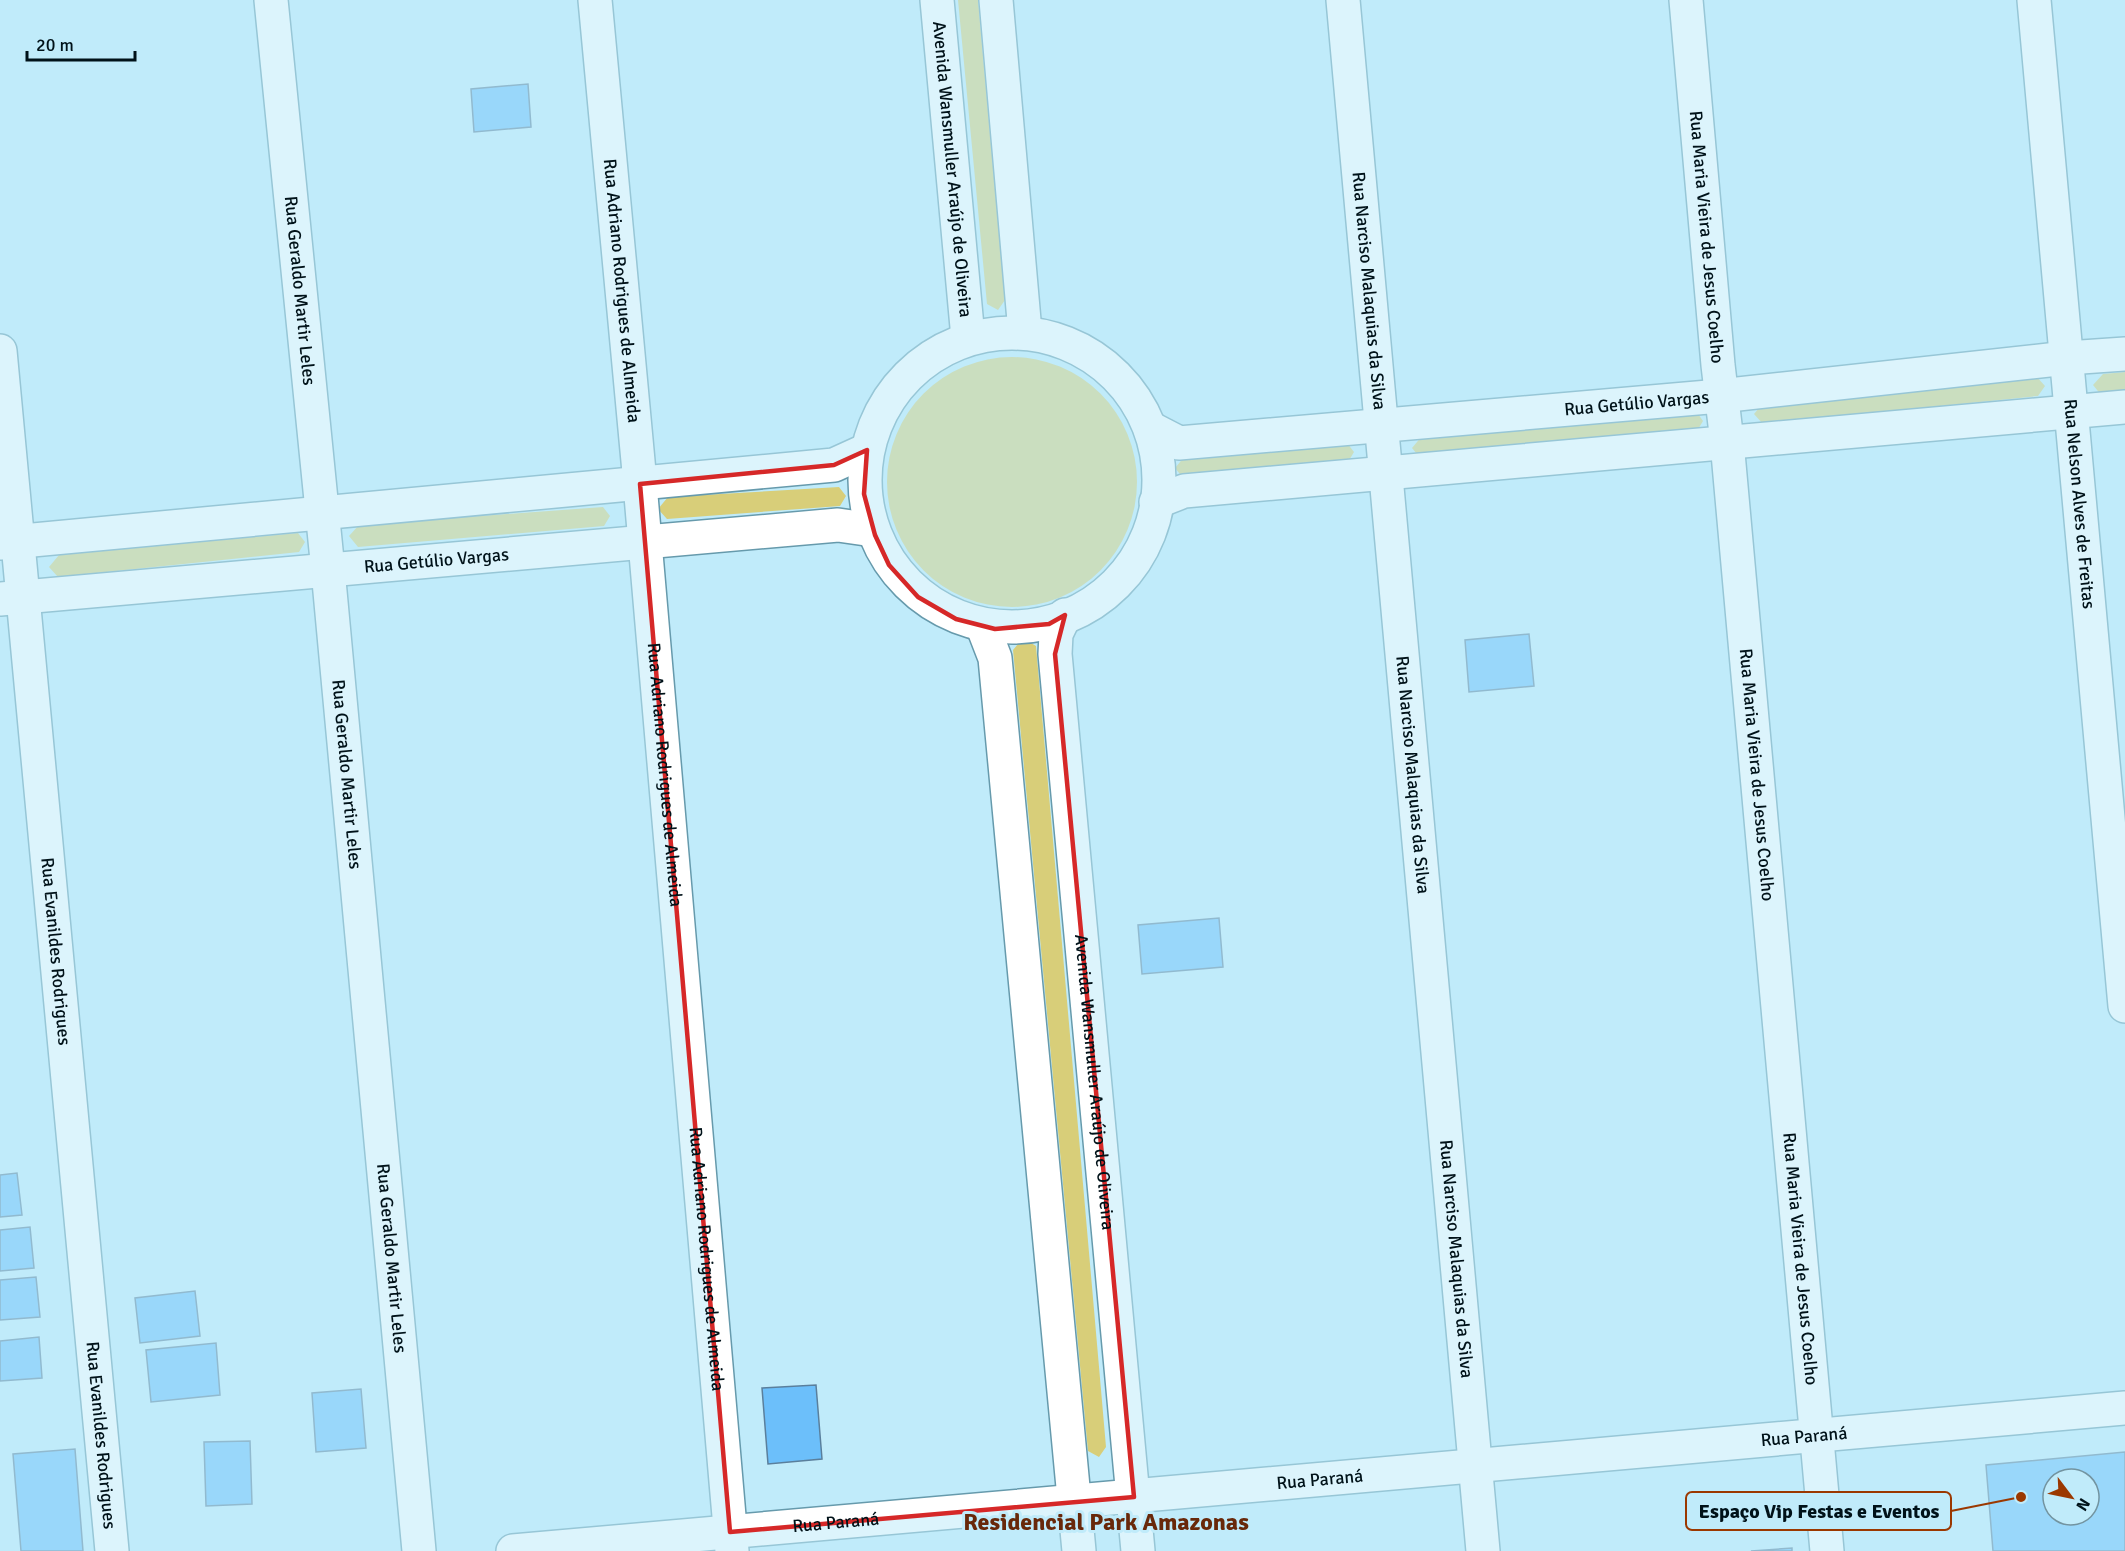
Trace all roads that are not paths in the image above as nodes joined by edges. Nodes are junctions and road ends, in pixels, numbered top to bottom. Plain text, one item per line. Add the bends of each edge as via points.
1 (270, 0) edge
2 (595, 0) edge
3 (937, 0) edge
4 (996, 0) edge
5 (1343, 0) edge
6 (1686, 0) edge
7 (2034, 0) edge
8 (1025, 332) junction
9 (968, 338) junction
10 (0, 351) edge
11 (2125, 354) edge
12 (2067, 358) junction
13 (1720, 396) junction
14 (2125, 407) edge
15 (2072, 411) junction
16 (1381, 426) junction
17 (1150, 428) junction
18 (1727, 442) junction
19 (867, 450) junction
20 (1385, 473) junction
21 (640, 484) junction
22 (1156, 502) junction
23 (322, 513) junction
24 (873, 530) junction
25 (9, 542) edge
26 (644, 542) junction
27 (328, 570) junction
28 (11, 598) edge
29 (1065, 615) junction
30 (983, 627) junction
31 (2125, 1006) edge
32 (2125, 1408) edge
33 (1817, 1435) junction
34 (1475, 1466) junction
35 (1134, 1497) junction
36 (1075, 1503) junction
37 (731, 1541) edge
38 (112, 1551) edge
39 (419, 1551) edge
40 (513, 1551) edge
41 (1079, 1551) edge
42 (1138, 1551) edge
43 (1483, 1551) edge
44 (1827, 1551) edge

1 - 23 street, Rua Geraldo Martir Leles
2 - 21 street, Rua Adriano Rodrigues de Almeida
3 - 9 street, Avenida Wansmuller Araújo de Oliveira
4 - 8 street
5 - 16 street, Rua Narciso Malaquias da Silva
6 - 13 street, Rua Maria Vieira de Jesus Coelho
7 - 12 street, Rua Nelson Alves de Freitas
8 - 9 street, Avenida Wansmuller Araújo de Oliveira
8 - 17 street, Avenida Wansmuller Araújo de Oliveira via 1066,342 1102,362 1131,392
9 - 19 street, Avenida Wansmuller Araújo de Oliveira via 930,357 899,385 876,421
10 - 25 street, Rua Evanildes Rodrigues
11 - 12 street, Rua Getúlio Vargas
12 - 13 street, Rua Getúlio Vargas
12 - 15 street, Rua Nelson Alves de Freitas
13 - 16 street, Rua Getúlio Vargas
13 - 18 street, Rua Maria Vieira de Jesus Coelho
14 - 15 street
15 - 18 street
15 - 31 street, Rua Nelson Alves de Freitas
16 - 17 street, Rua Getúlio Vargas via 1179,443
16 - 20 street, Rua Narciso Malaquias da Silva
17 - 22 street, Avenida Wansmuller Araújo de Oliveira via 1158,456
18 - 20 street
18 - 33 street, Rua Maria Vieira de Jesus Coelho
19 - 21 street via 834,465
19 - 24 street, Avenida Wansmuller Araújo de Oliveira via 864,494
20 - 22 street via 1184,492
20 - 34 street, Rua Narciso Malaquias da Silva
21 - 23 street
21 - 26 street, Rua Adriano Rodrigues de Almeida
22 - 29 street, Avenida Wansmuller Araújo de Oliveira via 1151,532 1127,573 1092,605
23 - 25 street
23 - 27 street, Rua Geraldo Martir Leles
24 - 26 street, Rua Getúlio Vargas via 838,525
24 - 30 street, Avenida Wansmuller Araújo de Oliveira via 889,565 918,597 956,619
25 - 28 street, Rua Evanildes Rodrigues
26 - 27 street, Rua Getúlio Vargas
26 - 37 street, Rua Adriano Rodrigues de Almeida
27 - 28 street, Rua Getúlio Vargas
27 - 39 street, Rua Geraldo Martir Leles
28 - 38 street, Rua Evanildes Rodrigues
29 - 30 street, Avenida Wansmuller Araújo de Oliveira via 1049,624
29 - 35 street, Avenida Wansmuller Araújo de Oliveira via 1056,634 1055,654
30 - 36 street via 995,658
32 - 33 street, Rua Paraná
33 - 34 street, Rua Paraná
33 - 44 street, Rua Maria Vieira de Jesus Coelho
34 - 35 street, Rua Paraná
34 - 43 street, Rua Narciso Malaquias da Silva
35 - 36 street, Rua Paraná
35 - 42 street, Avenida Wansmuller Araújo de Oliveira
36 - 37 street, Rua Paraná
36 - 41 street
37 - 40 street, Rua Paraná

